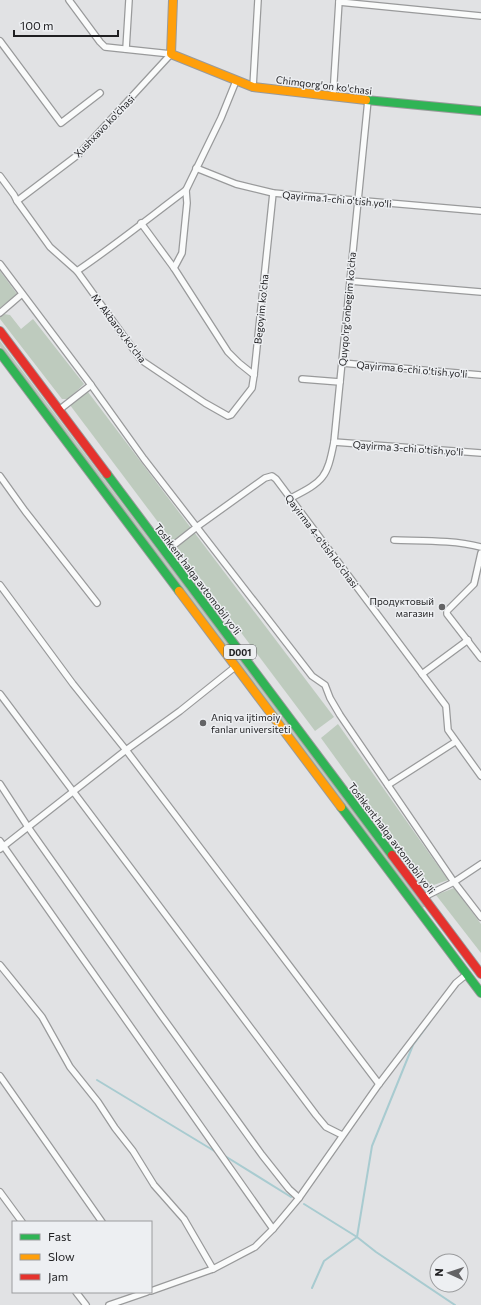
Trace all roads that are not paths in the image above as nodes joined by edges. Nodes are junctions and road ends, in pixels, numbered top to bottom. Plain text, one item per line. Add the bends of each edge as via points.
1 (69, 0) edge
2 (128, 0) edge
3 (173, 0) edge
4 (258, 0) edge
5 (339, 1) edge
6 (481, 16) edge
7 (0, 41) edge
8 (126, 49) junction
9 (170, 54) junction
10 (236, 81) junction
11 (253, 87) junction
12 (100, 93) dead end
13 (333, 96) junction
14 (368, 100) junction
15 (481, 111) edge
16 (196, 168) junction
17 (0, 176) edge
18 (186, 190) junction
19 (273, 193) junction
20 (17, 201) junction
21 (357, 201) junction
22 (481, 210) edge
23 (141, 223) junction
24 (0, 264) edge
25 (174, 268) junction
26 (76, 271) junction
27 (350, 281) junction
28 (481, 292) edge
29 (22, 294) junction
30 (0, 313) edge
31 (0, 331) edge
32 (0, 353) edge
33 (342, 363) junction
34 (254, 375) junction
35 (481, 375) edge
36 (302, 380) dead end
37 (340, 382) junction
38 (91, 385) junction
39 (59, 410) junction
40 (228, 416) joint
41 (334, 442) junction
42 (481, 453) edge
43 (0, 476) edge
44 (291, 498) junction
45 (198, 526) junction
46 (394, 540) dead end
47 (481, 547) edge
48 (166, 552) junction
49 (481, 553) edge
50 (0, 585) edge
51 (97, 603) dead end
52 (468, 640) junction
53 (481, 658) edge
54 (235, 667) junction
55 (422, 674) junction
56 (0, 694) edge
57 (455, 742) junction
58 (126, 750) junction
59 (481, 776) edge
60 (0, 784) edge
61 (388, 785) junction
62 (74, 791) junction
63 (28, 827) junction
64 (0, 841) edge
65 (2, 848) edge
66 (481, 864) edge
67 (454, 882) junction
68 (424, 897) junction
69 (434, 910) junction
70 (481, 917) edge
71 (424, 918) junction
72 (0, 965) edge
73 (480, 970) edge
74 (467, 974) junction
75 (481, 993) edge
76 (0, 1076) edge
77 (379, 1084) junction
78 (342, 1135) junction
79 (0, 1192) edge
80 (299, 1198) junction
81 (21, 1221) edge
82 (101, 1221) edge
83 (273, 1229) junction
84 (213, 1269) junction
85 (152, 1291) edge
86 (77, 1293) edge
87 (144, 1293) edge
88 (86, 1305) edge
89 (109, 1305) edge

1 - 8 street via 105,47
2 - 8 street
3 - 9 main road
4 - 11 street
5 - 6 street
5 - 13 street
7 - 12 street via 61,123
8 - 9 street
9 - 10 main road, Chimqorg'on ko'chasi
9 - 20 street, Xushxavo ko'chasi via 78,154
10 - 11 main road, Chimqorg'on ko'chasi
10 - 16 street
11 - 13 main road, Chimqorg'on ko'chasi
13 - 14 main road, Chimqorg'on ko'chasi
14 - 15 main road, Chimqorg'on ko'chasi
14 - 21 street, Quyqo'rg'onbegim ko'cha
16 - 18 street
16 - 19 street, Qayirma 1-chi o'tish yo'li via 236,184
17 - 20 street
18 - 23 street
18 - 25 street via 182,253
19 - 21 street, Qayirma 1-chi o'tish yo'li
19 - 34 street, Begoyim ko'cha
20 - 26 street, M. Akbarov ko'cha via 50,247
21 - 22 street, Qayirma 1-chi o'tish yo'li
21 - 27 street, Quyqo'rg'onbegim ko'cha
23 - 25 street
23 - 26 street
24 - 29 street
25 - 34 street via 228,352
26 - 40 street, M. Akbarov ko'cha via 141,360
27 - 28 street
27 - 33 street, Quyqo'rg'onbegim ko'cha
29 - 30 street
29 - 38 street
31 - 39 main road, Toshkent halqa avtomobil yo'li / D001
32 - 54 main road, D001
33 - 35 street, Qayirma 6-chi o'tish yo'li
33 - 37 street, Quyqo'rg'onbegim ko'cha
34 - 40 street, Begoyim ko'cha via 252,388
36 - 37 street
37 - 41 street, Quyqo'rg'onbegim ko'cha
38 - 39 street
38 - 45 street via 144,459
39 - 48 main road, Toshkent halqa avtomobil yo'li / D001
41 - 42 street, Qayirma 3-chi o'tish yo'li
41 - 44 street, Quyqo'rg'onbegim ko'cha via 329,465 323,477 312,487
43 - 51 street
44 - 45 street, Qayirma 4-o'tish ko'chasi via 276,479 272,476 265,478
44 - 55 street, Qayirma 4-o'tish ko'chasi
45 - 48 street
45 - 61 street via 312,676 325,685 340,715
46 - 47 street via 469,544
48 - 68 main road, Toshkent halqa avtomobil yo'li / D001
49 - 52 street via 474,584 447,611
50 - 58 street via 73,684
52 - 53 street
52 - 55 street
54 - 58 street via 180,712
54 - 71 main road, D001
55 - 57 street, Qayirma 4-o'tish ko'chasi via 446,706 447,726
56 - 62 street
57 - 59 street, Qayirma 4-o'tish ko'chasi
57 - 61 street
58 - 62 street
58 - 77 street
60 - 63 street
61 - 67 street
62 - 63 street
62 - 78 street via 316,1115 326,1127
63 - 65 street
63 - 80 street via 262,1155 289,1190
64 - 65 street
65 - 83 street
66 - 67 street
67 - 68 street
67 - 70 street
68 - 69 main road, Toshkent halqa avtomobil yo'li / D001
69 - 71 main road
69 - 73 main road, Toshkent halqa avtomobil yo'li / D001
71 - 74 main road, D001
72 - 84 street via 42,1017 70,1067 133,1150 154,1185 184,1219
74 - 75 main road, D001
74 - 77 street via 456,983
76 - 82 street
77 - 78 street
78 - 80 street
79 - 81 street
80 - 83 street
83 - 84 street via 255,1247
84 - 85 street
86 - 88 street
87 - 89 street

